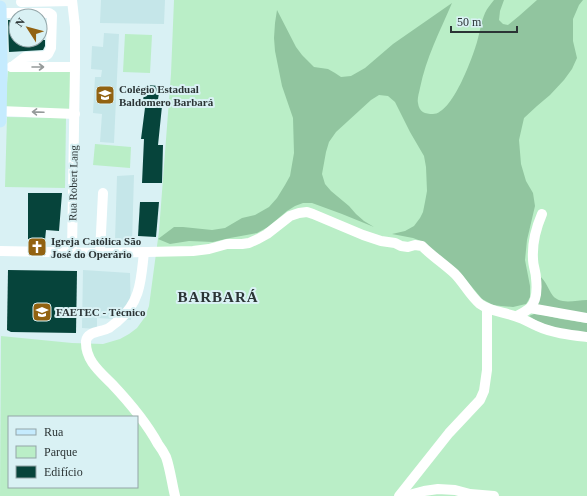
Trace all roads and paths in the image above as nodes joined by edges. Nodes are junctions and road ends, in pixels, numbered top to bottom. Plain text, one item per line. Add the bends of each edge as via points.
1 (72, 0) edge
2 (21, 1) edge
3 (55, 1) edge
4 (0, 7) edge
5 (0, 13) edge
6 (48, 13) edge
7 (7, 67) edge
8 (75, 67) junction
9 (0, 111) edge
10 (75, 114) junction
11 (0, 121) edge
12 (103, 193) dead end
13 (542, 214) dead end
14 (148, 251) junction
15 (0, 252) edge
16 (72, 252) junction
17 (100, 253) junction
18 (487, 308) junction
19 (530, 308) junction
20 (517, 316) junction
21 (587, 318) edge
22 (587, 337) edge
23 (175, 496) edge
24 (399, 496) edge
25 (405, 496) edge
26 (494, 496) edge

1 - 3 street
1 - 8 street, Rua Robert Lang
2 - 3 street
4 - 5 main road
5 - 7 main road
6 - 7 street via 52,16 51,48 47,55 25,57
7 -> 8 street
7 - 9 main road
8 - 10 street, Rua Robert Lang
10 -> 9 street
9 - 11 main road
10 - 16 street, Rua Robert Lang
12 - 17 street
13 - 19 street via 533,247 536,290
14 - 17 street
14 - 18 street via 193,251 249,243 268,234 290,216 307,212 381,241 408,247 422,246 454,273 479,303
14 - 23 street via 138,294 132,305 114,324 89,335 86,341 88,356 96,368 130,404 166,457
15 - 16 street
16 - 17 street
18 - 20 street
18 - 24 street via 487,370 480,400 449,433
19 - 20 street
19 - 21 street
20 - 22 street via 548,330
25 - 26 street via 438,489

